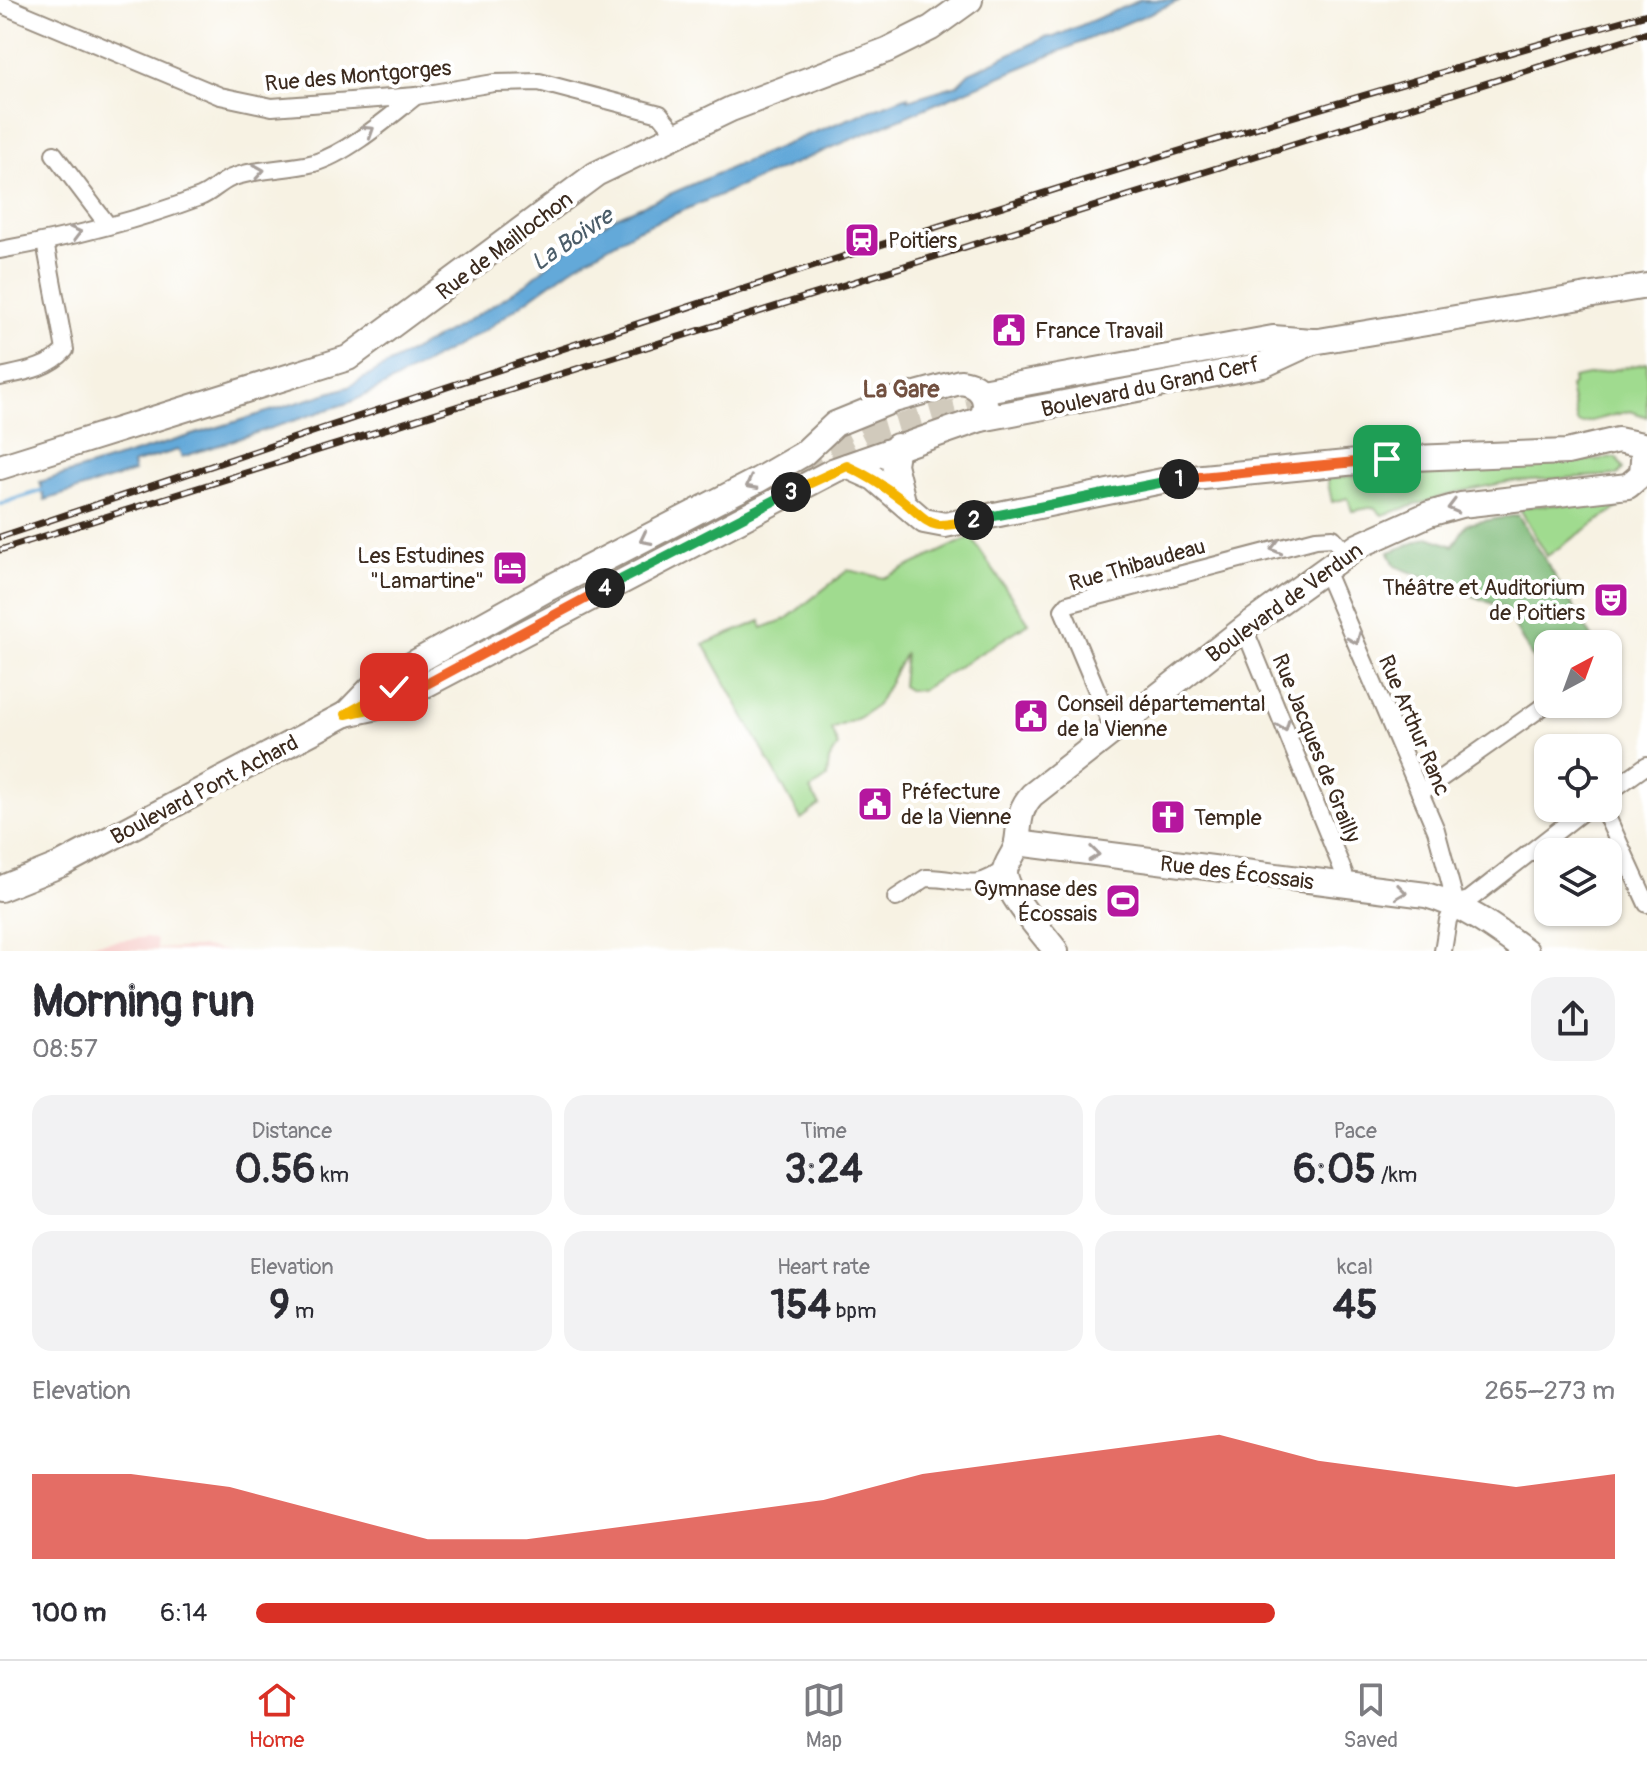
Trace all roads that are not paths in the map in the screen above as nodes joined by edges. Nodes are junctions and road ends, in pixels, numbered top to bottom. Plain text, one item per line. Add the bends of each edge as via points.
1 (970, 0) edge
2 (0, 4) edge
3 (416, 96) junction
4 (677, 135) junction
5 (54, 154) dead end
6 (107, 224) junction
7 (45, 242) junction
8 (0, 250) edge
9 (1647, 270) edge
10 (1647, 286) edge
11 (1382, 328) junction
12 (1315, 341) junction
13 (0, 377) edge
14 (981, 391) junction
15 (1008, 401) tunnel mouth
16 (981, 419) junction
17 (817, 443) junction
18 (897, 446) junction
19 (1645, 446) edge
20 (841, 468) junction
21 (0, 469) edge
22 (903, 501) junction
23 (1346, 552) junction
24 (1324, 568) junction
25 (587, 582) tunnel mouth
26 (1244, 628) junction
27 (1534, 713) edge
28 (346, 714) junction
29 (1114, 731) junction
30 (1647, 765) edge
31 (1622, 783) edge
32 (1420, 793) junction
33 (1569, 822) edge
34 (1609, 822) edge
35 (1017, 843) junction
36 (62, 864) junction
37 (997, 874) junction
38 (0, 875) edge
39 (1344, 885) junction
40 (896, 898) dead end
41 (0, 904) edge
42 (1456, 904) junction
43 (1647, 904) edge
44 (1056, 951) edge
45 (1443, 951) edge
46 (1526, 951) edge

1 - 4 street, Rue de Maillochon via 887,50
2 - 3 street, Rue des Montgorges via 253,105
3 - 4 street, Rue des Montgorges via 494,83 539,82 660,114
6 -> 3 street via 205,195 243,174 319,161
4 - 21 street, Rue de Maillochon via 596,174 348,358
5 - 6 street
7 -> 6 street
7 - 8 street
7 - 13 street via 65,350 30,371
9 - 11 street, Boulevard du Grand Cerf via 1403,314
10 - 11 street, Boulevard du Grand Cerf via 1410,328
11 - 12 street, Boulevard du Grand Cerf
12 - 14 street, Boulevard du Grand Cerf via 1273,338
12 - 15 street, Boulevard du Grand Cerf
12 - 16 street, Boulevard du Grand Cerf via 1263,365
14 - 16 street via 986,408
14 - 17 street, Boulevard du Grand Cerf via 960,382 894,400 835,424
16 - 18 street, Boulevard du Grand Cerf
17 - 20 street via 821,459
17 -> 28 street, Boulevard Pont Achard via 758,480 373,686
18 - 20 street, Boulevard Pont Achard
18 - 22 street via 894,464
19 - 22 street via 1632,433 1610,431 1521,451 1162,481 945,525 924,521
19 -> 23 street, Boulevard de Verdun via 1642,474 1628,486 1492,499 1429,514
20 - 22 street via 874,478
20 - 28 street, Boulevard Pont Achard via 387,705
23 - 24 street, Boulevard de Verdun
23 -> 29 street, Rue Thibaudeau via 1333,538 1316,539 1068,604 1063,610
24 - 26 street, Boulevard de Verdun
24 -> 32 street, Rue Arthur Ranc
25 - 28 street, Boulevard Pont Achard
26 - 29 street, Boulevard de Verdun
26 -> 39 street, Rue Jacques de Grailly via 1344,873
27 - 32 street
28 - 36 street, Boulevard Pont Achard
29 - 35 street, Boulevard de Verdun via 1025,803
30 - 31 street
32 - 42 street, Rue Arthur Ranc
33 - 42 street via 1469,900
34 - 43 street
35 - 37 street, Boulevard de Verdun
35 -> 39 street, Rue des Écossais
36 - 38 street
36 - 41 street, Boulevard Pont Achard
37 - 40 street via 958,884 926,878
37 - 44 street
39 -> 42 street, Rue des Écossais
42 - 45 street
42 - 46 street, Rue des Écossais

